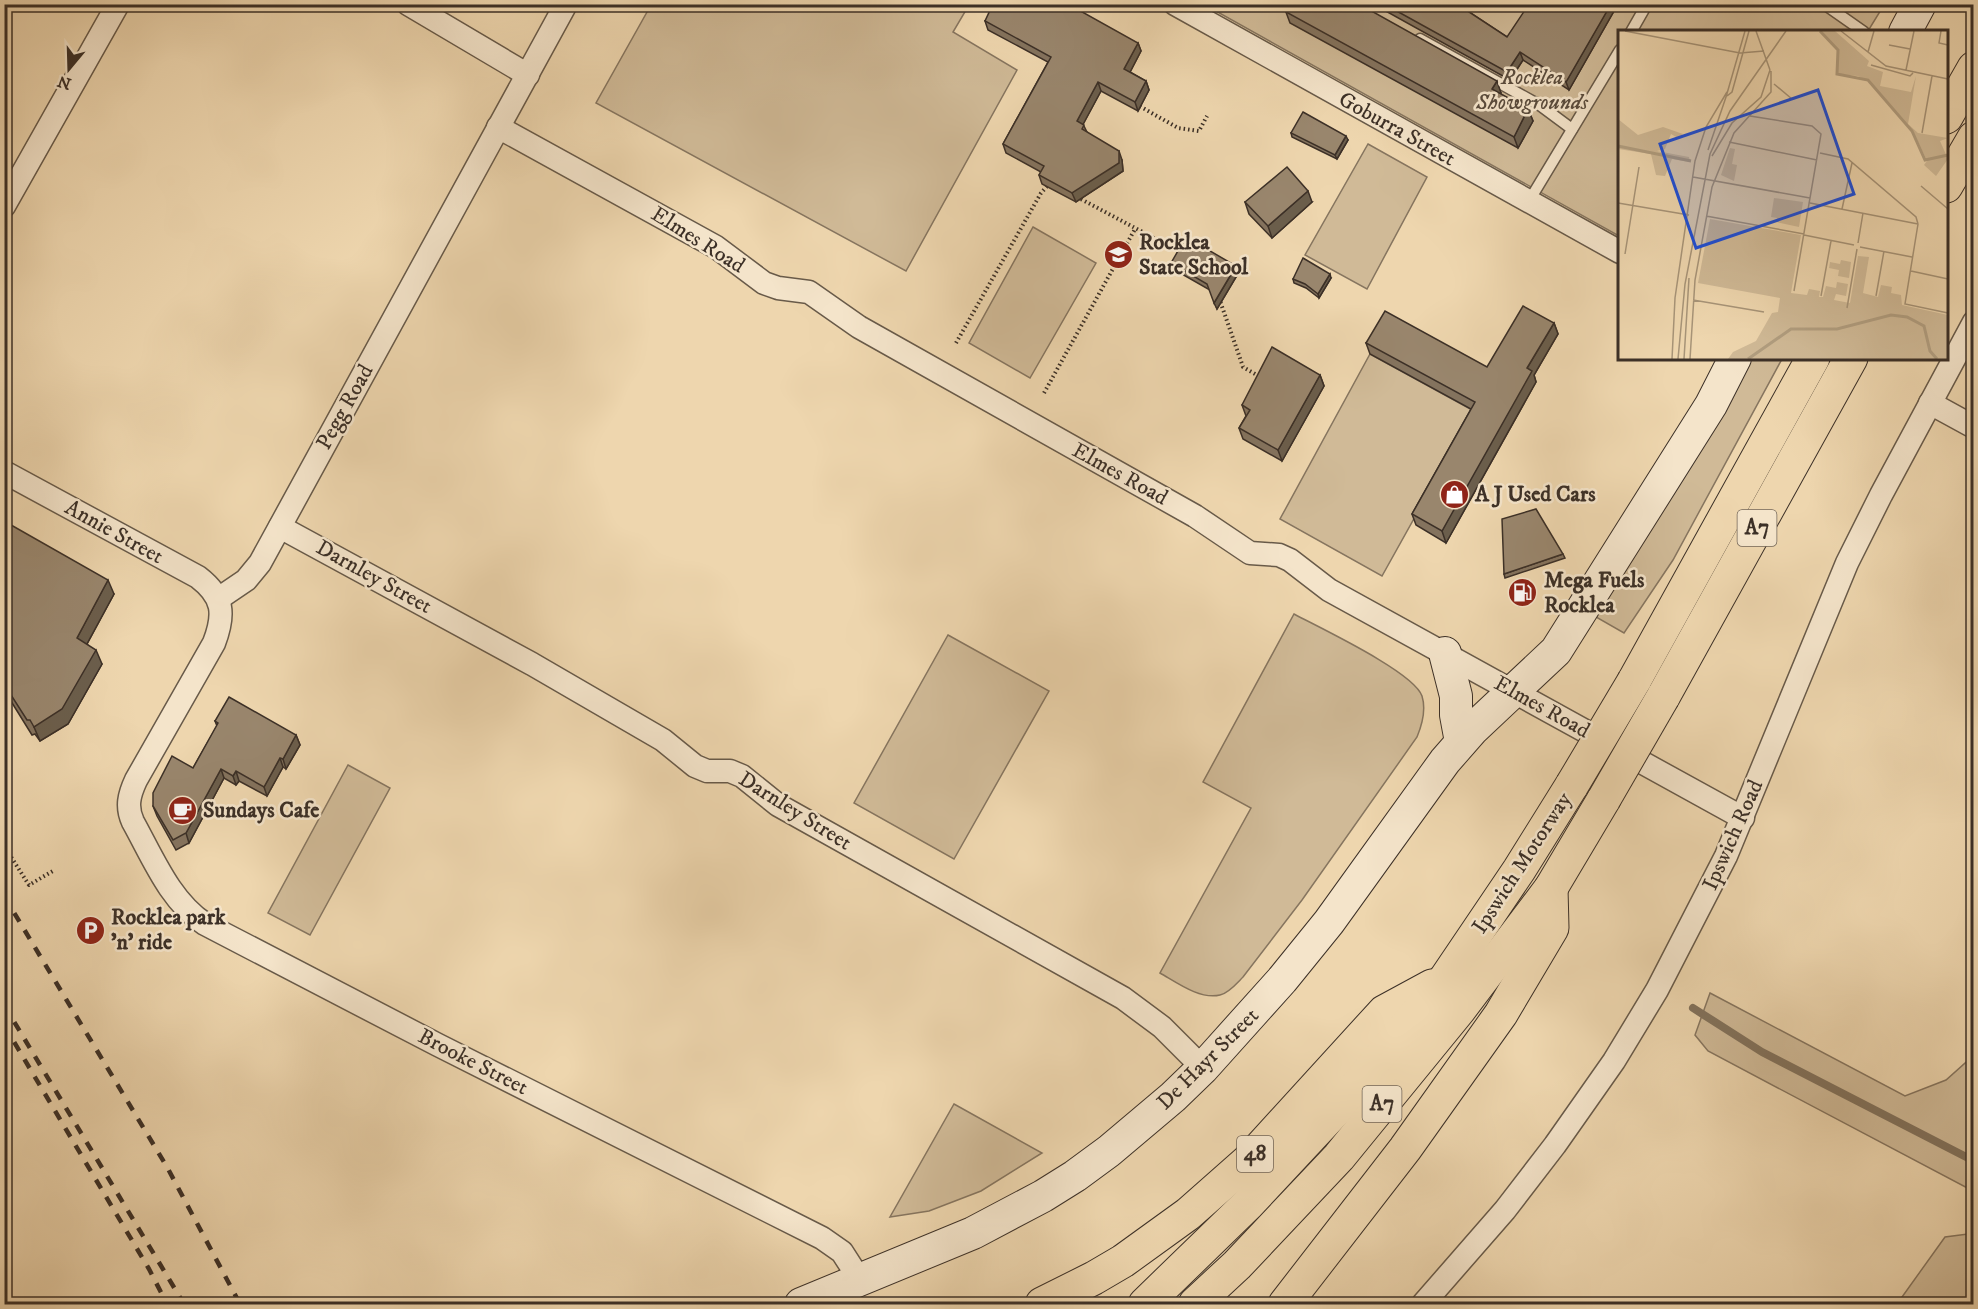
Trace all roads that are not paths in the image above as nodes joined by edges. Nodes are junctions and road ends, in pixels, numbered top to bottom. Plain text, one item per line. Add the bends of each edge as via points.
1 (118, 4) edge
2 (408, 4) edge
3 (566, 4) edge
4 (1175, 4) edge
5 (1647, 4) edge
6 (1824, 4) edge
7 (1920, 4) edge
8 (1632, 30) edge
9 (1861, 30) edge
10 (1906, 30) edge
11 (1415, 36) edge
12 (1618, 53) edge
13 (1974, 68) edge
14 (528, 75) junction
15 (1948, 115) edge
16 (498, 127) junction
17 (1572, 129) junction
18 (1974, 138) edge
19 (1948, 184) edge
20 (1529, 201) junction
21 (4, 206) edge
22 (1618, 251) edge
23 (1974, 322) edge
24 (1734, 360) edge
25 (1812, 360) edge
26 (1850, 360) edge
27 (1930, 403) junction
28 (1974, 427) edge
29 (4, 472) edge
30 (280, 527) junction
31 (218, 599) junction
32 (1445, 653) junction
33 (1514, 691) junction
34 (1461, 741) junction
35 (1743, 818) junction
36 (1551, 888) junction
37 (1446, 978) junction
38 (1203, 1068) junction
39 (860, 1280) junction
40 (801, 1305) edge
41 (1042, 1305) edge
42 (1145, 1305) edge
43 (1195, 1305) edge
44 (1285, 1305) edge
45 (1423, 1305) edge

1 - 21 street
2 - 14 street
3 - 14 street, Pegg Road
4 - 20 street, Goburra Street
5 - 8 lane
6 - 9 lane
7 - 10 street
11 - 17 lane via 1541,106
12 - 17 lane
13 - 15 highway
14 - 16 street, Pegg Road
16 - 30 street, Pegg Road
16 - 32 street, Elmes Road via 716,247 764,283 816,295 859,327 1195,516 1245,551 1285,557 1329,590
17 - 20 lane
18 - 19 highway
20 - 22 street, Goburra Street
23 - 27 street, Ipswich Road
24 - 33 street via 1711,405 1566,637
25 - 37 highway, Ipswich Motorway / A7, bridge via 1634,681 1572,785
26 - 36 highway, Ipswich Motorway / A7, bridge via 1663,697
27 - 28 street
27 - 35 street, Ipswich Road via 1847,564
29 - 31 street, Annie Street via 198,578
30 - 31 street, Pegg Road via 252,574
30 - 38 street, Darnley Street via 643,728 694,766 742,776 778,805 1123,998 1162,1027
31 - 39 street, Brooke Street via 219,629 214,643 136,780 128,802 133,822 190,914 438,1045 822,1238 842,1252
32 - 33 street, Elmes Road
32 - 34 street via 1456,696
33 - 34 street, De Hayr Street
33 - 35 street, Elmes Road
34 - 38 street, De Hayr Street via 1311,946
35 - 45 street, Ipswich Road via 1657,990 1614,1061 1505,1210
36 - 43 highway, Ipswich Motorway / A7 via 1459,1010 1339,1157
36 - 44 highway via 1552,928 1501,1014 1405,1149
37 - 41 highway, 48 via 1384,1012 1248,1161 1188,1214 1123,1261
37 - 42 highway, Ipswich Motorway / A7 via 1344,1100
38 - 39 street, De Hayr Street via 1138,1128 1075,1176 973,1233
39 - 40 street, De Hayr Street

